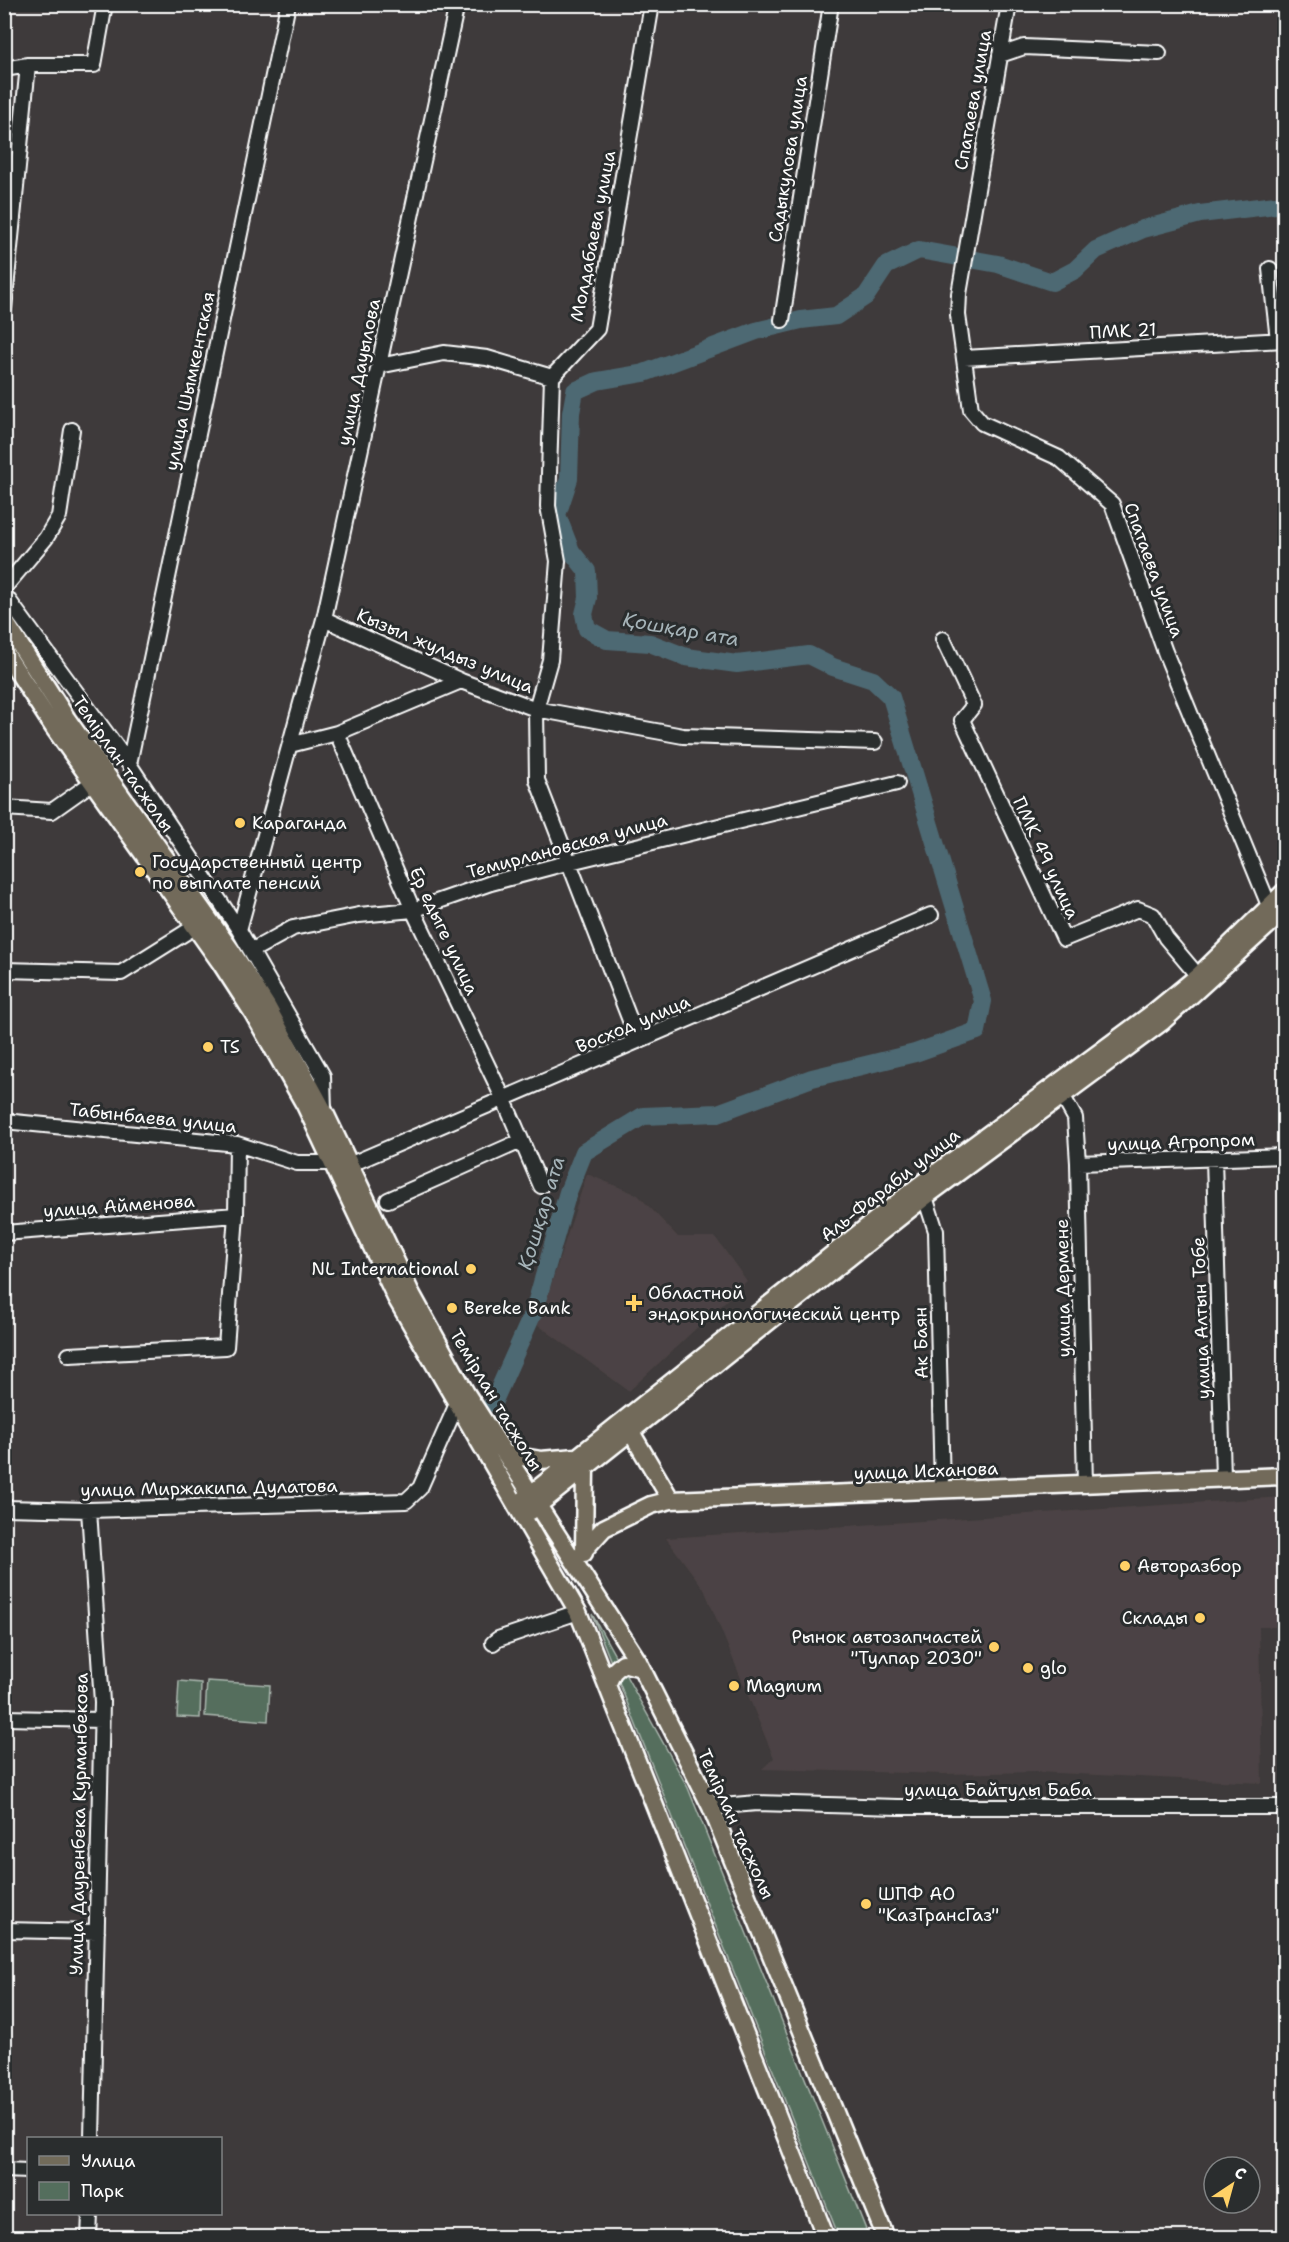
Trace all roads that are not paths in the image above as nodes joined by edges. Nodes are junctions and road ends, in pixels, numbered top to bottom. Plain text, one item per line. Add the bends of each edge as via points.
1 (105, 4) edge
2 (288, 4) edge
3 (458, 4) edge
4 (652, 4) edge
5 (831, 4) edge
6 (1009, 4) edge
7 (1159, 53) dead end
8 (1000, 55) junction
9 (28, 65) junction
10 (4, 69) edge
11 (1270, 269) dead end
12 (4, 309) edge
13 (782, 320) dead end
14 (1281, 340) edge
15 (964, 358) junction
16 (379, 366) junction
17 (552, 377) junction
18 (72, 430) dead end
19 (4, 588) edge
20 (4, 594) edge
21 (324, 619) junction
22 (4, 620) edge
23 (943, 639) dead end
24 (4, 651) edge
25 (461, 681) junction
26 (536, 709) junction
27 (336, 732) junction
28 (874, 742) dead end
29 (290, 746) junction
30 (129, 764) junction
31 (93, 782) junction
32 (897, 783) dead end
33 (4, 808) edge
34 (570, 862) junction
35 (1284, 892) edge
36 (412, 910) junction
37 (1276, 913) edge
38 (931, 915) dead end
39 (202, 923) junction
40 (239, 930) junction
41 (251, 951) junction
42 (4, 970) edge
43 (1198, 976) junction
44 (638, 1041) junction
45 (1062, 1095) junction
46 (504, 1100) junction
47 (324, 1111) junction
48 (4, 1121) edge
49 (521, 1141) junction
50 (237, 1144) junction
51 (1284, 1156) edge
52 (1214, 1158) junction
53 (331, 1163) junction
54 (1078, 1163) junction
55 (349, 1165) junction
56 (541, 1186) dead end
57 (925, 1197) junction
58 (388, 1200) dead end
59 (236, 1215) junction
60 (4, 1233) edge
61 (69, 1355) dead end
62 (456, 1406) junction
63 (631, 1432) junction
64 (505, 1454) junction
65 (581, 1462) junction
66 (1284, 1476) edge
67 (1223, 1478) junction
68 (1085, 1485) junction
69 (942, 1490) junction
70 (535, 1500) junction
71 (671, 1500) junction
72 (4, 1508) edge
73 (89, 1510) junction
74 (519, 1510) junction
75 (584, 1550) junction
76 (582, 1572) junction
77 (578, 1612) junction
78 (493, 1643) dead end
79 (641, 1668) junction
80 (608, 1683) junction
81 (4, 1718) edge
82 (101, 1720) junction
83 (711, 1807) junction
84 (1284, 1807) edge
85 (4, 1930) edge
86 (97, 1932) junction
87 (92, 2137) edge
88 (4, 2170) edge
89 (27, 2171) edge
90 (90, 2215) edge
91 (89, 2238) edge
92 (826, 2238) edge
93 (886, 2238) edge

1 - 9 street via 94,65
2 - 30 street, улица Шымкентская
3 - 16 street, улица Дауылова
4 - 17 street, Молдабаева улица via 597,329
5 - 13 street, Садыкулова улица
6 - 8 street, Спатаева улица
7 - 8 street via 1024,47
8 - 15 street, Спатаева улица via 964,257 958,315
9 - 10 street
9 - 12 street
11 - 14 street
14 - 15 street, ПМК 21
15 - 37 street, Спатаева улица via 971,410 982,423 1059,458 1112,504 1165,652
16 - 17 street via 444,353 487,358
16 - 21 street, улица Дауылова
17 - 26 street via 548,506 558,561 550,660
18 - 19 street via 58,516 46,538
20 - 30 street
21 - 25 street, Кызыл жулдыз улица
21 - 29 street, улица Дауылова
22 - 39 main road, Темірлан тасжолы
23 - 43 street, ПМК 49 улица via 974,705 962,720 1064,939 1138,909 1154,915 1166,938
24 - 31 main road, Темірлан тасжолы
25 - 26 street, Кызыл жулдыз улица
25 - 27 street
26 - 28 street, Кызыл жулдыз улица via 683,736
26 - 34 street via 537,780
27 - 29 street
27 - 36 street, Ер едыге улица
29 - 40 street, улица Дауылова
30 - 40 street
31 - 33 street via 52,811
31 - 39 main road, Темірлан тасжолы
32 - 34 street, Темирлановская улица
34 - 36 street, Темирлановская улица
34 - 44 street
35 - 37 main road, Аль-Фараби улица
36 - 41 street, Темирлановская улица via 293,928
36 - 46 street, Ер едыге улица
37 - 43 main road, Аль-Фараби улица
37 - 45 main road, Аль-Фараби улица via 1162,1022
38 - 44 street, Восход улица
39 - 42 street via 121,973
39 - 47 main road, Темірлан тасжолы via 267,1006
39 - 53 main road, Темірлан тасжолы via 305,1105
40 - 41 street
41 - 47 street via 323,1076
43 - 65 main road, Аль-Фараби улица via 917,1186
44 - 46 street, Восход улица
45 - 54 street, улица Дермене via 1075,1118
45 - 57 main road, Аль-Фараби улица
46 - 49 street, Ер едыге улица
46 - 55 street, Восход улица
47 - 55 main road, Темірлан тасжолы
48 - 50 street, Табынбаева улица
49 - 56 street, Ер едыге улица
49 - 58 street
50 - 53 street, Табынбаева улица via 297,1163
50 - 59 street
51 - 52 street, улица Агропром
52 - 54 street, улица Агропром
52 - 67 street, улица Алтын Тобе
53 - 62 main road, Темірлан тасжолы via 396,1298
54 - 68 street, улица Дермене
55 - 64 main road, Темірлан тасжолы via 410,1291
57 - 63 main road, Аль-Фараби улица
57 - 69 street, Ак Баян via 936,1231
59 - 60 street, улица Айменова
59 - 61 street via 226,1347
62 - 73 street, улица Миржакипа Дулатова via 420,1488 406,1501
62 - 74 main road, Темірлан тасжолы
63 - 65 main road, Аль-Фараби улица
63 - 71 main road
64 - 65 main road
64 - 70 main road, Темірлан тасжолы
65 - 70 main road, Аль-Фараби улица
65 - 75 main road
66 - 67 main road, улица Исханова
67 - 68 main road, улица Исханова
68 - 69 main road, улица Исханова
69 - 71 main road, улица Исханова
70 - 74 main road, Аль-Фараби улица
70 - 76 main road, Темірлан тасжолы
71 - 75 main road, улица Исханова via 651,1505 604,1528
72 - 73 street, улица Миржакипа Дулатова
73 - 82 street, Улица Дауренбека Курманбекова
74 - 77 main road, Темірлан тасжолы
75 - 76 main road
76 - 79 main road, Темірлан тасжолы
77 - 78 street
77 - 80 main road, Темірлан тасжолы
79 - 80 main road via 622,1663
79 - 83 main road, Темірлан тасжолы
80 - 92 main road, Темірлан тасжолы
81 - 82 street
82 - 86 street, Улица Дауренбека Курманбекова
83 - 84 street, улица Байтулы Баба via 757,1803 898,1808
83 - 93 main road, Темірлан тасжолы
85 - 86 street
86 - 87 street, Улица Дауренбека Курманбекова
88 - 89 street
90 - 91 street

